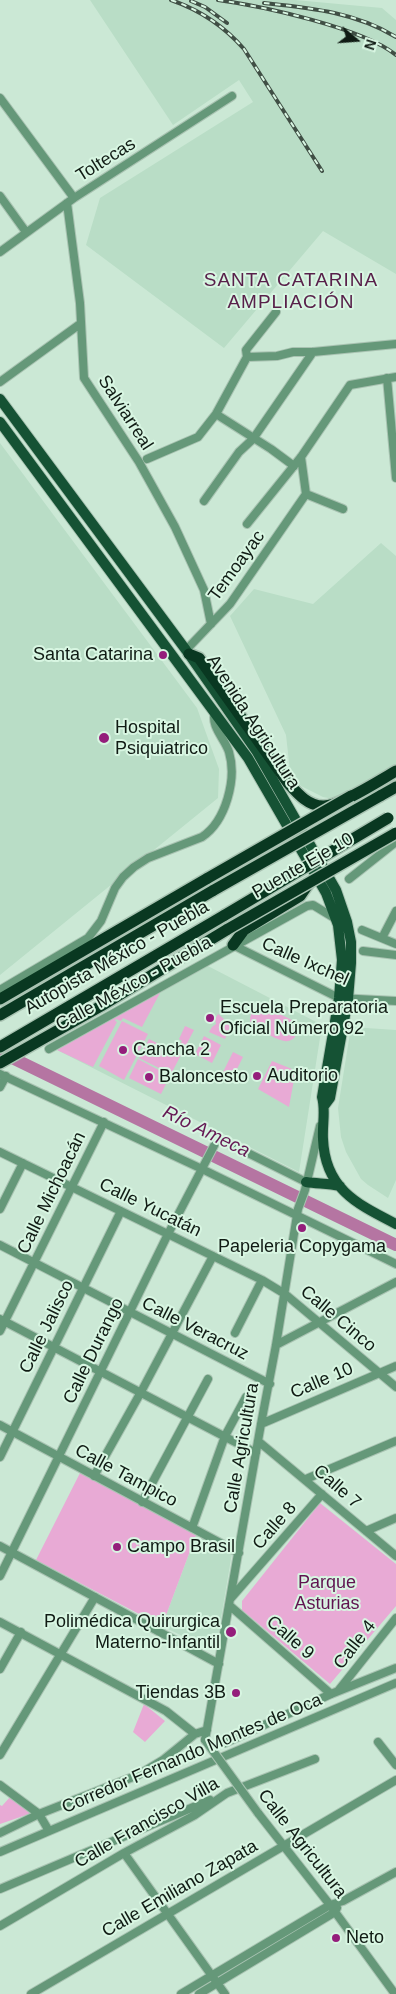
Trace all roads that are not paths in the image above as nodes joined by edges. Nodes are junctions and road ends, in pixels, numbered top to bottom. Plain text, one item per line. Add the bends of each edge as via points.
1 (232, 96) dead end
2 (0, 98) edge
3 (0, 196) edge
4 (70, 200) junction
5 (26, 232) junction
6 (0, 252) edge
7 (276, 312) dead end
8 (80, 324) junction
9 (396, 344) edge
10 (313, 352) junction
11 (247, 357) junction
12 (392, 377) edge
13 (0, 382) edge
14 (0, 399) edge
15 (216, 414) junction
16 (0, 422) edge
17 (253, 439) junction
18 (301, 457) junction
19 (147, 459) dead end
20 (395, 462) edge
21 (294, 466) junction
22 (396, 478) edge
23 (306, 494) junction
24 (204, 500) dead end
25 (343, 509) dead end
26 (247, 524) dead end
27 (211, 624) junction
28 (188, 652) junction
29 (215, 712) junction
30 (396, 771) edge
31 (396, 787) edge
32 (351, 796) junction
33 (392, 816) edge
34 (396, 833) edge
35 (396, 842) edge
36 (349, 879) dead end
37 (310, 881) junction
38 (214, 890) joint
39 (396, 911) edge
40 (225, 915) joint
41 (336, 920) junction
42 (362, 930) dead end
43 (382, 938) junction
44 (396, 944) edge
45 (233, 945) junction
46 (363, 951) dead end
47 (396, 955) edge
48 (0, 990) edge
49 (344, 998) junction
50 (0, 999) edge
51 (396, 1001) edge
52 (0, 1015) edge
53 (0, 1047) edge
54 (50, 1049) dead end
55 (0, 1063) edge
56 (3, 1074) edge
57 (0, 1087) edge
58 (324, 1112) junction
59 (104, 1122) junction
60 (0, 1152) edge
61 (23, 1163) junction
62 (203, 1166) junction
63 (305, 1186) junction
64 (340, 1186) junction
65 (72, 1187) junction
66 (0, 1209) edge
67 (121, 1211) junction
68 (297, 1212) junction
69 (396, 1224) edge
70 (168, 1234) junction
71 (0, 1245) edge
72 (213, 1256) junction
73 (34, 1263) junction
74 (396, 1264) edge
75 (262, 1280) junction
76 (396, 1282) edge
77 (83, 1288) junction
78 (285, 1294) junction
79 (131, 1312) junction
80 (2, 1320) edge
81 (319, 1323) junction
82 (0, 1331) edge
83 (235, 1333) dead end
84 (172, 1334) junction
85 (276, 1345) junction
86 (54, 1347) junction
87 (396, 1366) edge
88 (101, 1372) junction
89 (379, 1373) junction
90 (208, 1379) dead end
91 (270, 1384) junction
92 (396, 1387) edge
93 (141, 1392) junction
94 (246, 1398) dead end
95 (187, 1417) junction
96 (261, 1424) junction
97 (0, 1425) edge
98 (13, 1432) junction
99 (225, 1436) junction
100 (258, 1441) junction
101 (396, 1441) edge
102 (256, 1453) junction
103 (0, 1457) edge
104 (59, 1458) junction
105 (94, 1476) junction
106 (306, 1479) junction
107 (322, 1494) junction
108 (142, 1502) junction
109 (396, 1518) edge
110 (192, 1528) junction
111 (366, 1531) junction
112 (0, 1546) edge
113 (239, 1552) junction
114 (12, 1553) junction
115 (396, 1556) edge
116 (0, 1576) edge
117 (95, 1597) junction
118 (230, 1602) junction
119 (396, 1618) edge
120 (0, 1622) edge
121 (21, 1632) junction
122 (61, 1654) junction
123 (219, 1664) junction
124 (396, 1668) edge
125 (0, 1669) edge
126 (396, 1683) edge
127 (334, 1692) junction
128 (207, 1730) junction
129 (195, 1734) junction
130 (3, 1741) edge
131 (378, 1742) dead end
132 (225, 1743) dead end
133 (0, 1755) edge
134 (315, 1759) dead end
135 (396, 1765) edge
136 (396, 1780) edge
137 (0, 1785) edge
138 (226, 1793) junction
139 (39, 1814) junction
140 (49, 1831) junction
141 (0, 1833) edge
142 (283, 1847) junction
143 (0, 1852) edge
144 (124, 1853) junction
145 (396, 1872) edge
146 (0, 1888) edge
147 (332, 1908) junction
148 (167, 1914) junction
149 (0, 1926) edge
150 (212, 1975) junction
151 (217, 1984) junction
152 (31, 1994) edge
153 (181, 1994) edge
154 (200, 1994) edge
155 (225, 1994) edge
156 (395, 1994) edge

1 - 4 street, Toltecas
2 - 4 street, Salviarreal
3 - 5 street
4 - 5 street, Toltecas
4 - 8 street, Salviarreal
5 - 6 street, Toltecas
7 - 11 street via 246,350
8 - 13 street
8 - 27 street, Salviarreal via 84,378 139,462 175,527 204,590
9 - 10 street
10 - 11 street
10 - 17 street
11 - 15 street
12 - 18 street via 350,385
12 - 20 street
14 - 28 main road, Avenida Agricultura
15 - 17 street
15 - 19 street via 198,437
16 - 29 main road, Avenida Agricultura
17 - 21 street
17 - 24 street via 239,452
18 - 21 street
18 - 23 street
20 - 22 street
21 - 26 street
23 - 25 street
23 - 27 street, Temoayac via 230,604
27 - 28 street, Temoayac
28 - 32 highway via 199,658 302,798 314,805 326,806
28 - 49 main road, Avenida Agricultura via 257,752 336,890 351,942
29 - 41 main road, Avenida Agricultura via 253,766 326,893
29 - 48 street via 214,721 228,749 232,772 228,794 216,823 202,837 148,858 124,877 110,899 102,921 88,938
30 - 32 highway
31 - 38 highway, Puente Eje 10, bridge
32 - 50 highway, Puente Eje 10, bridge
33 - 40 highway, Puente Eje 10, bridge
34 - 37 highway, Puente Eje 10, bridge
35 - 36 street
37 - 45 highway via 300,896 244,930
37 - 55 highway, Puente Eje 10, bridge
38 - 52 highway, Autopista México - Puebla
39 - 43 street
40 - 53 highway, Autopista México - Puebla
41 - 45 street, Calle México - Puebla via 313,905 308,906
41 - 49 main road, Avenida Agricultura
42 - 43 street
43 - 44 street
45 - 49 street, Calle Ixchel
45 - 54 street, Calle México - Puebla
46 - 47 street
49 - 51 street, Calle Ixchel
49 - 58 main road, Avenida Agricultura via 330,1098
56 - 57 street
56 - 59 street
58 - 63 street, Calle Agricultura
58 - 64 main road via 323,1141 328,1166
59 - 62 street
59 - 65 street, Calle Michoacán
60 - 61 street, Calle Yucatán
61 - 65 street, Calle Yucatán
61 - 66 street
62 - 63 street, Calle Durango via 220,1139
62 - 68 street
62 - 70 street, Calle Durango
63 - 64 main road via 326,1183
63 - 68 street, Calle Agricultura
64 - 69 main road via 358,1204
65 - 67 street, Calle Yucatán
65 - 73 street, Calle Michoacán
67 - 70 street, Calle Yucatán
67 - 77 street, Calle Jalisco
68 - 74 street
68 - 78 street, Calle Agricultura
70 - 72 street, Calle Yucatán
70 - 79 street, Calle Durango
71 - 73 street, Calle Veracruz
72 - 75 street, Calle Yucatán
72 - 84 street
73 - 77 street, Calle Veracruz
73 - 80 street, Calle Michoacán
75 - 78 street, Calle Yucatán
75 - 83 street
76 - 81 street
77 - 79 street, Calle Veracruz
77 - 86 street, Calle Jalisco
78 - 81 street, Calle Cinco
78 - 85 street, Calle Agricultura
79 - 84 street, Calle Veracruz
79 - 88 street, Calle Durango
80 - 82 street, Calle Michoacán
80 - 86 street
81 - 85 street
81 - 89 street, Calle Cinco
84 - 91 street, Calle Veracruz
84 - 93 street
85 - 91 street, Calle Agricultura
86 - 88 street
86 - 98 street, Calle Jalisco
87 - 89 street, Calle 10
88 - 93 street
88 - 104 street, Calle Durango
89 - 92 street, Calle Cinco
89 - 96 street, Calle 10
90 - 95 street
91 - 96 street, Calle Agricultura
93 - 95 street
93 - 105 street
94 - 99 street
95 - 99 street
95 - 108 street
96 - 100 street, Calle Agricultura
97 - 98 street, Calle Tampico
98 - 103 street, Calle Jalisco
98 - 104 street, Calle Tampico
99 - 102 street
99 - 110 street
100 - 102 street, Calle Agricultura
100 - 106 street, Calle 7
101 - 106 street
102 - 113 street, Calle Agricultura
104 - 105 street, Calle Tampico
104 - 114 street, Calle Durango
105 - 108 street, Calle Tampico
106 - 107 street, Calle 7
107 - 111 street, Calle 7
107 - 118 street, Calle 8
108 - 110 street, Calle Tampico
109 - 111 street
110 - 113 street, Calle Tampico
111 - 115 street, Calle 7
112 - 114 street
113 - 118 street, Calle Agricultura
114 - 116 street, Calle Durango
114 - 117 street
117 - 122 street
117 - 123 street
118 - 123 street, Calle Agricultura
118 - 127 street, Calle 9
119 - 127 street, Calle 4
120 - 121 street
121 - 122 street
121 - 125 street
122 - 129 street via 166,1711
122 - 130 street
123 - 128 street, Calle Agricultura
124 - 127 street
126 - 140 street, Corredor Fernando Montes de Oca
127 - 132 street
128 - 129 street
128 - 142 street, Calle Agricultura, bridge via 205,1740
129 - 139 street via 138,1775
130 - 133 street
131 - 135 street
134 - 138 street, Calle Francisco Villa
136 - 142 street, Calle Emiliano Zapata
137 - 139 street
138 - 144 street, Calle Francisco Villa via 195,1815
138 - 146 street
139 - 140 street
139 - 141 street
140 - 143 street, Corredor Fernando Montes de Oca
142 - 147 street, Calle Agricultura
142 - 148 street, Calle Emiliano Zapata
144 - 148 street
144 - 149 street, Calle Francisco Villa
145 - 147 street
147 - 150 street
147 - 151 street
147 - 156 street, Calle Agricultura
148 - 150 street
148 - 152 street, Calle Emiliano Zapata
150 - 151 street
150 - 153 street
151 - 154 street
151 - 155 street

